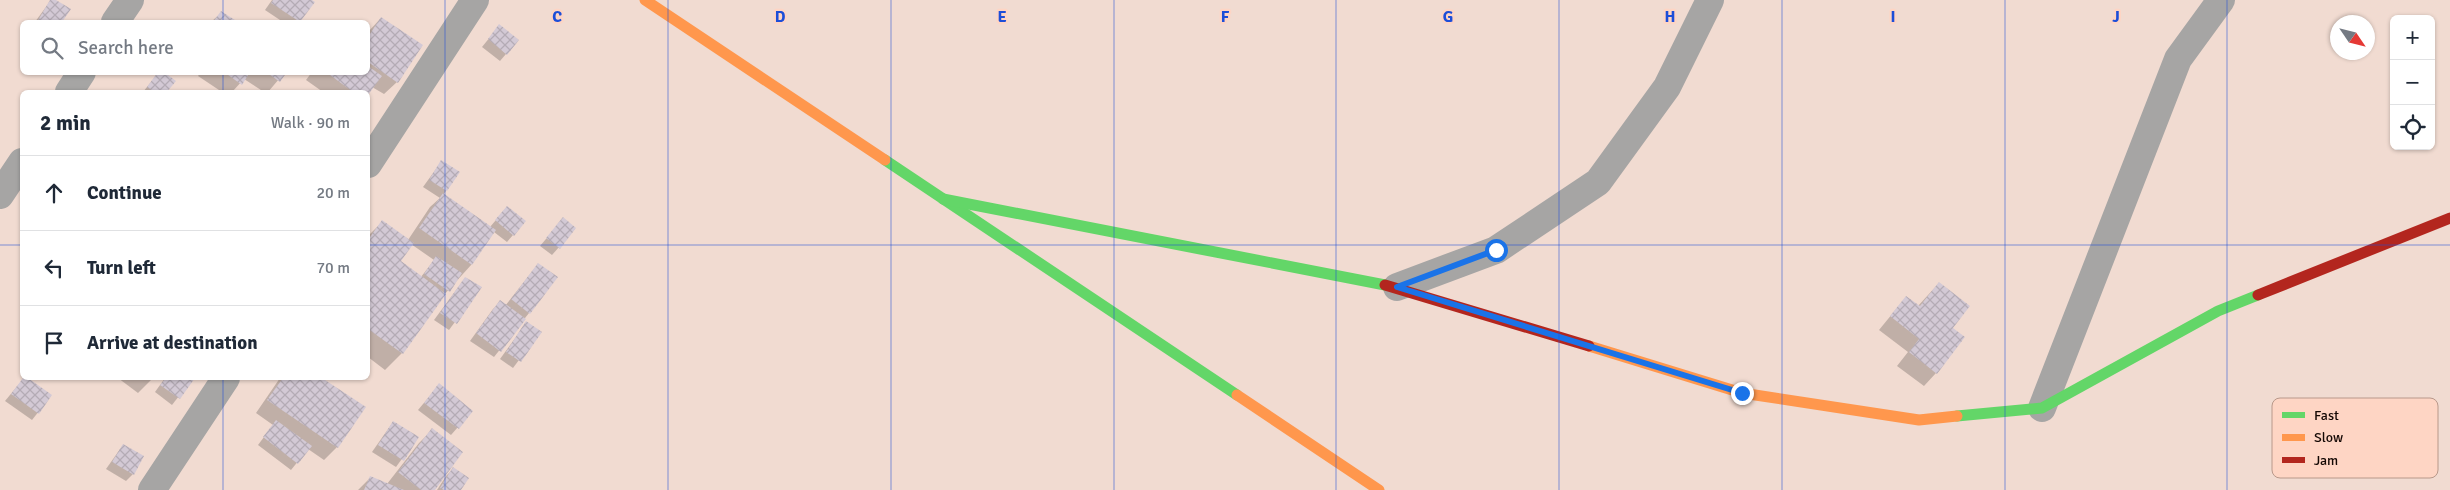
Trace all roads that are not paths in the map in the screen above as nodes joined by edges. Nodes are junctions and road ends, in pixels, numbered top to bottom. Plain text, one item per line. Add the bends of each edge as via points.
1 (130, 0) edge
2 (474, 0) edge
3 (644, 0) edge
4 (1710, 0) edge
5 (2221, 0) edge
6 (116, 20) edge
7 (80, 75) edge
8 (70, 90) edge
9 (370, 161) edge
10 (20, 165) edge
11 (0, 196) edge
12 (942, 200) junction
13 (2450, 218) edge
14 (1397, 287) junction
15 (225, 380) edge
16 (2042, 408) junction
17 (1370, 488) edge
18 (152, 490) edge

1 - 6 street
2 - 9 street
3 - 12 street
4 - 14 street via 1666,87 1598,182 1496,250
5 - 16 street via 2178,59
7 - 8 street
10 - 11 street
12 - 14 street
12 - 17 street
13 - 16 street via 2218,311
14 - 16 street via 1742,393 1919,420
15 - 18 street

